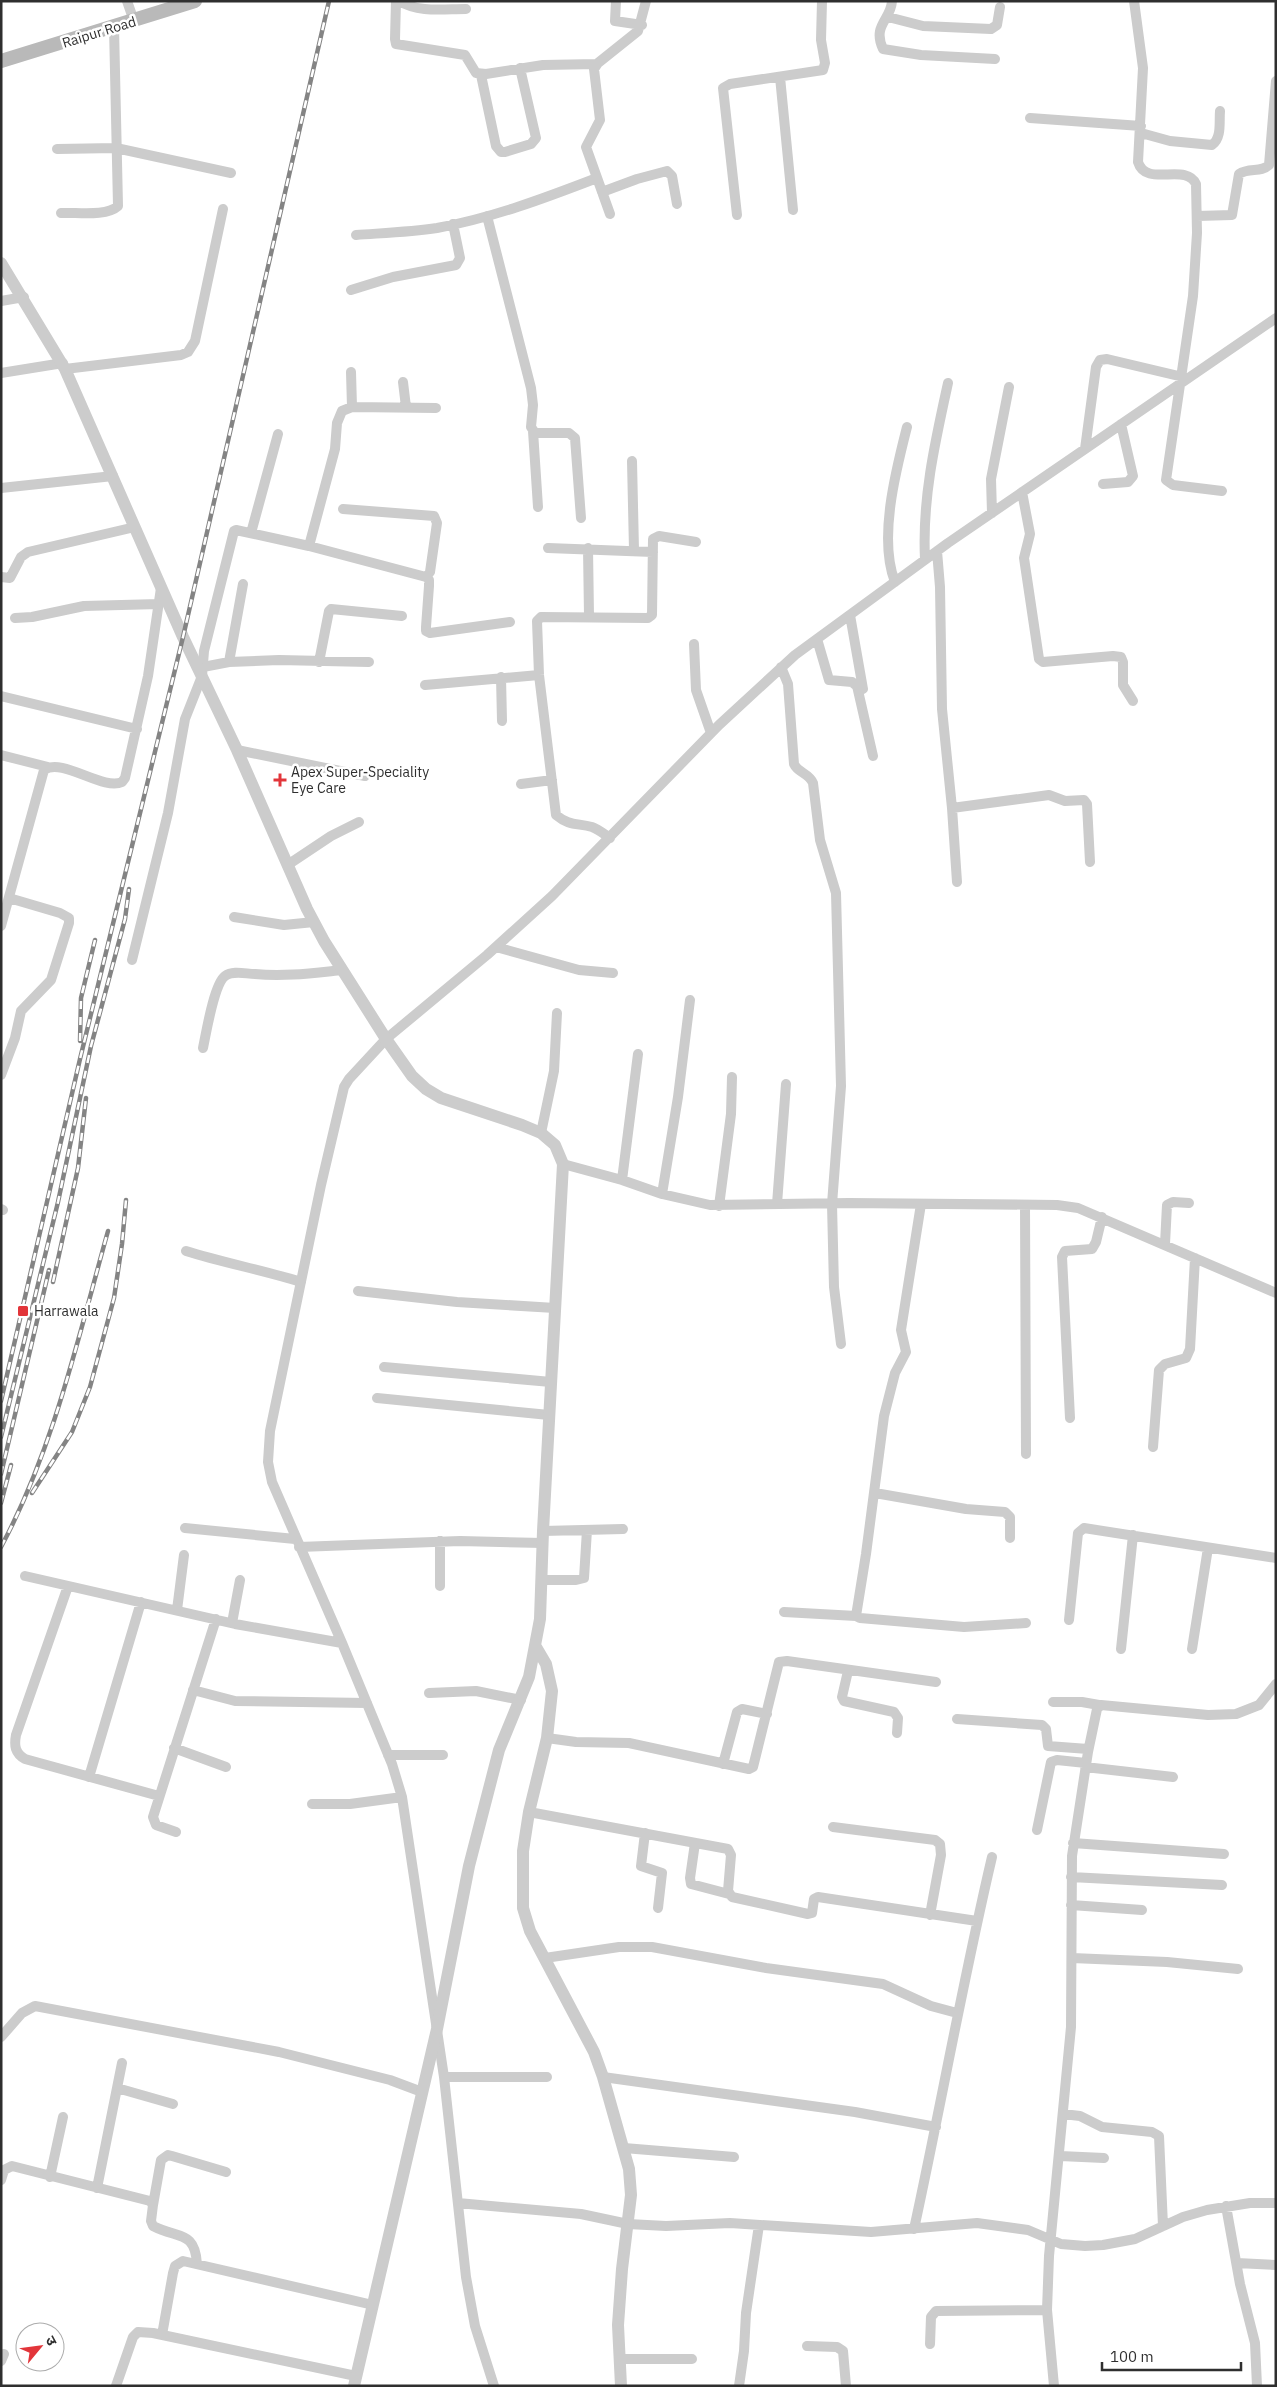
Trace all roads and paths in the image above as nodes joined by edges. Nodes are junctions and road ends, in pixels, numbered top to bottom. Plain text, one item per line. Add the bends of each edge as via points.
1 (127, 1) edge
2 (398, 1) edge
3 (616, 1) edge
4 (646, 1) edge
5 (822, 1) edge
6 (892, 1) edge
7 (1134, 1) edge
8 (190, 2) edge
9 (1000, 7) dead end
10 (466, 9) dead end
11 (888, 17) junction
12 (134, 21) junction
13 (642, 25) junction
14 (114, 27) junction
15 (995, 59) dead end
16 (1, 61) edge
17 (597, 64) junction
18 (520, 68) junction
19 (480, 75) junction
20 (780, 77) junction
21 (1276, 81) edge
22 (1220, 111) dead end
23 (1030, 118) dead end
24 (1141, 130) junction
25 (116, 148) junction
26 (57, 149) dead end
27 (231, 173) dead end
28 (597, 178) junction
29 (602, 192) junction
30 (677, 204) dead end
31 (223, 209) dead end
32 (793, 210) dead end
33 (61, 213) dead end
34 (610, 214) dead end
35 (737, 215) dead end
36 (487, 216) junction
37 (1197, 216) junction
38 (453, 224) junction
39 (356, 235) dead end
40 (1, 262) edge
41 (351, 290) dead end
42 (24, 297) junction
43 (1, 301) edge
44 (1276, 318) edge
45 (64, 366) junction
46 (350, 372) dead end
47 (1, 373) edge
48 (1183, 379) junction
49 (403, 382) dead end
50 (948, 383) dead end
51 (1010, 387) dead end
52 (352, 407) junction
53 (406, 407) junction
54 (436, 408) dead end
55 (1121, 424) junction
56 (908, 427) dead end
57 (533, 431) junction
58 (278, 434) dead end
59 (1085, 449) junction
60 (632, 462) dead end
61 (113, 476) junction
62 (1104, 484) dead end
63 (1, 488) edge
64 (1222, 491) dead end
65 (1022, 492) junction
66 (538, 507) dead end
67 (343, 509) dead end
68 (992, 513) junction
69 (581, 518) dead end
70 (136, 527) junction
71 (251, 533) junction
72 (696, 542) dead end
73 (309, 546) junction
74 (548, 548) dead end
75 (588, 548) junction
76 (634, 550) junction
77 (937, 551) junction
78 (653, 552) junction
79 (925, 560) junction
80 (1, 576) edge
81 (426, 578) junction
82 (894, 582) junction
83 (243, 584) dead end
84 (161, 586) junction
85 (159, 604) junction
86 (850, 615) junction
87 (402, 616) dead end
88 (588, 616) junction
89 (15, 618) dead end
90 (510, 622) dead end
91 (817, 639) junction
92 (694, 644) dead end
93 (228, 662) junction
94 (319, 662) junction
95 (369, 662) dead end
96 (781, 666) junction
97 (203, 671) junction
98 (540, 675) junction
99 (500, 677) junction
100 (425, 684) dead end
101 (863, 689) dead end
102 (1, 696) edge
103 (1133, 701) dead end
104 (502, 721) dead end
105 (137, 730) junction
106 (711, 733) junction
107 (237, 750) junction
108 (1, 756) edge
109 (873, 756) dead end
110 (48, 767) junction
111 (365, 776) dead end
112 (552, 780) junction
113 (521, 784) dead end
114 (952, 808) junction
115 (359, 822) dead end
116 (610, 838) junction
117 (1090, 862) dead end
118 (288, 864) junction
119 (957, 882) dead end
120 (9, 898) junction
121 (234, 916) dead end
122 (314, 922) junction
123 (1, 926) edge
124 (496, 947) junction
125 (132, 960) dead end
126 (342, 970) junction
127 (613, 973) dead end
128 (690, 1000) dead end
129 (557, 1013) dead end
130 (386, 1039) junction
131 (203, 1048) dead end
132 (638, 1054) dead end
133 (1, 1075) edge
134 (732, 1077) dead end
135 (786, 1084) dead end
136 (541, 1134) junction
137 (563, 1164) junction
138 (622, 1180) junction
139 (662, 1194) junction
140 (1189, 1203) dead end
141 (777, 1204) junction
142 (832, 1204) junction
143 (921, 1204) junction
144 (1025, 1205) junction
145 (719, 1206) junction
146 (1102, 1217) junction
147 (1165, 1244) junction
148 (186, 1251) dead end
149 (1195, 1258) junction
150 (301, 1282) junction
151 (358, 1290) dead end
152 (1276, 1293) edge
153 (555, 1308) junction
154 (841, 1344) dead end
155 (384, 1367) dead end
156 (551, 1382) junction
157 (377, 1398) dead end
158 (550, 1415) junction
159 (1070, 1418) dead end
160 (1153, 1447) dead end
161 (1026, 1454) dead end
162 (875, 1493) junction
163 (185, 1528) dead end
164 (623, 1529) dead end
165 (587, 1530) junction
166 (1133, 1535) junction
167 (543, 1537) junction
168 (1010, 1538) dead end
169 (440, 1542) junction
170 (297, 1543) junction
171 (1208, 1548) junction
172 (184, 1555) dead end
173 (1276, 1558) edge
174 (25, 1576) dead end
175 (240, 1580) dead end
176 (543, 1580) junction
177 (68, 1586) junction
178 (440, 1586) dead end
179 (141, 1602) junction
180 (177, 1610) junction
181 (784, 1612) dead end
182 (856, 1616) junction
183 (216, 1619) junction
184 (1069, 1620) dead end
185 (232, 1623) junction
186 (1026, 1623) dead end
187 (342, 1643) junction
188 (536, 1647) junction
189 (1121, 1649) dead end
190 (1192, 1649) dead end
191 (848, 1671) junction
192 (936, 1682) dead end
193 (1276, 1684) edge
194 (193, 1690) junction
195 (429, 1692) dead end
196 (520, 1700) junction
197 (1053, 1702) dead end
198 (367, 1704) junction
199 (1100, 1705) junction
200 (767, 1714) junction
201 (958, 1719) dead end
202 (897, 1734) dead end
203 (547, 1738) junction
204 (174, 1748) junction
205 (1088, 1749) junction
206 (388, 1755) junction
207 (442, 1755) dead end
208 (723, 1764) junction
209 (1086, 1765) junction
210 (226, 1766) dead end
211 (89, 1777) junction
212 (1173, 1777) dead end
213 (159, 1796) junction
214 (402, 1798) junction
215 (312, 1804) dead end
216 (529, 1812) junction
217 (833, 1827) dead end
218 (1037, 1830) dead end
219 (176, 1832) dead end
220 (645, 1833) junction
221 (695, 1842) junction
222 (1073, 1843) junction
223 (1224, 1854) dead end
224 (992, 1856) dead end
225 (1071, 1877) junction
226 (1222, 1885) dead end
227 (729, 1894) junction
228 (1072, 1905) junction
229 (658, 1908) dead end
230 (1142, 1910) dead end
231 (930, 1915) junction
232 (977, 1921) junction
233 (545, 1958) junction
234 (1072, 1958) junction
235 (1238, 1969) dead end
236 (957, 2012) junction
237 (437, 2030) junction
238 (1, 2037) edge
239 (122, 2063) dead end
240 (444, 2077) junction
241 (547, 2077) dead end
242 (603, 2077) junction
243 (117, 2088) junction
244 (422, 2092) junction
245 (174, 2104) dead end
246 (1064, 2114) junction
247 (63, 2117) dead end
248 (936, 2127) junction
249 (624, 2148) junction
250 (1060, 2156) junction
251 (734, 2157) dead end
252 (1104, 2158) dead end
253 (226, 2172) dead end
254 (50, 2177) junction
255 (1, 2180) edge
256 (97, 2188) junction
257 (458, 2202) junction
258 (1276, 2203) edge
259 (153, 2205) junction
260 (1226, 2206) junction
261 (628, 2224) junction
262 (759, 2225) junction
263 (1163, 2226) junction
264 (914, 2229) junction
265 (1051, 2240) junction
266 (1236, 2263) junction
267 (198, 2264) junction
268 (1276, 2265) edge
269 (373, 2305) junction
270 (1047, 2310) junction
271 (162, 2335) junction
272 (930, 2344) dead end
273 (807, 2346) dead end
274 (619, 2359) junction
275 (692, 2359) dead end
276 (355, 2381) edge
277 (116, 2386) edge
278 (494, 2386) edge
279 (621, 2386) edge
280 (739, 2386) edge
281 (846, 2386) edge
282 (1054, 2386) edge
283 (1257, 2386) edge

1 - 12 street
2 - 10 street via 421,9
2 - 19 street via 396,44 465,55 473,72
3 - 13 street via 616,21
4 - 13 street
5 - 20 street via 823,70
6 - 11 street
7 - 24 street via 1142,68
8 - 12 main road, Raipur Road
9 - 11 street via 997,25 991,29 923,26
11 - 15 street via 881,27 883,49 921,55
12 - 14 main road, Raipur Road
13 - 17 street via 636,34
14 - 16 main road, Raipur Road
14 - 25 street
17 - 18 street
17 - 28 street via 594,75 599,125 586,147
18 - 19 street
18 - 19 street via 536,138 531,144 505,152 496,146
20 - 32 street
20 - 35 street via 730,84 723,88
21 - 37 street via 1269,165 1239,174 1232,214
22 - 24 street via 1218,140 1212,145 1170,141
23 - 24 street
24 - 37 street via 1140,168 1148,173 1191,178 1196,184
25 - 26 street
25 - 27 street
25 - 33 street via 116,208 102,212
28 - 29 street
28 - 36 street
29 - 30 street via 667,171 672,176
29 - 34 street
31 - 45 street via 195,341 188,352
36 - 38 street
36 - 57 street via 532,394
37 - 48 street via 1193,296
38 - 39 street via 407,232
38 - 41 street via 460,258 456,265 393,277
40 - 42 street
42 - 43 street
42 - 45 street
44 - 48 street
45 - 47 street
45 - 61 street
46 - 52 street
48 - 55 street
48 - 59 street via 1107,359 1100,360 1096,367
48 - 64 street via 1166,480 1173,485
49 - 53 street
50 - 79 street via 928,483
51 - 68 street via 991,478
52 - 53 street
52 - 73 street via 339,416 335,448
53 - 54 street
55 - 59 street
55 - 62 street via 1133,476 1128,482
56 - 82 street via 892,497 888,557
57 - 66 street
57 - 69 street via 569,434 575,438
58 - 71 street
59 - 65 street
60 - 76 street
61 - 63 street
61 - 70 street
65 - 68 street
65 - 103 street via 1030,534 1024,558 1039,659 1052,662 1118,656 1123,662 1123,686
67 - 81 street via 434,516 437,523 430,572
68 - 77 street
70 - 80 street via 28,552 10,578
70 - 84 street
71 - 73 street
71 - 97 street via 234,531 204,651
72 - 78 street via 659,536 653,538
73 - 81 street
74 - 75 street
75 - 76 street
75 - 88 street
76 - 78 street
77 - 79 street
77 - 114 street via 942,709
78 - 88 street via 652,615 648,618
79 - 82 street
81 - 90 street via 429,580 426,631
82 - 86 street
83 - 93 street
84 - 85 street
84 - 97 street
85 - 89 street via 84,606
85 - 105 street
86 - 91 street
86 - 101 street
87 - 94 street via 331,609
88 - 98 street via 541,617 537,621
91 - 96 street
91 - 109 street via 829,680 852,682 857,686
92 - 106 street via 696,690
93 - 94 street
93 - 97 street
94 - 95 street
96 - 106 street
96 - 142 street via 788,684 794,764 813,783 820,840 836,893 841,1076
97 - 107 street
97 - 125 street via 185,719 166,822
98 - 99 street
98 - 112 street
99 - 100 street
99 - 104 street
102 - 105 street
105 - 110 street via 124,778 118,784
106 - 116 street
107 - 111 street
107 - 118 street
108 - 110 street
110 - 120 street via 42,774
112 - 113 street
112 - 116 street via 556,815 578,826 593,828
114 - 117 street via 1049,794 1064,801 1084,800 1087,804
114 - 119 street
115 - 118 street
116 - 124 street
118 - 122 street
120 - 123 street
120 - 133 street via 60,913 69,918 69,923 51,980 22,1011
121 - 122 street via 284,925
122 - 126 street
124 - 127 street via 579,970
124 - 130 street
126 - 130 street
126 - 131 street via 280,976 235,973 225,976 216,994
128 - 139 street
129 - 136 street via 554,1071
130 - 136 street via 412,1076 426,1089 441,1098
130 - 150 street via 344,1087
132 - 138 street
134 - 145 street via 731,1114
135 - 141 street
136 - 137 street via 555,1145
137 - 138 street
137 - 153 street
138 - 139 street
139 - 145 street
140 - 147 street via 1167,1205
141 - 142 street
141 - 145 street
142 - 143 street
142 - 154 street via 834,1287
143 - 144 street
143 - 162 street via 901,1330 906,1352 896,1372 884,1416
144 - 146 street via 1078,1208
144 - 161 street
146 - 147 street
146 - 159 street via 1095,1246 1088,1250 1065,1251 1062,1257
147 - 149 street
148 - 150 street
149 - 152 street
149 - 160 street via 1190,1349 1186,1358 1165,1364 1159,1370
150 - 170 street via 268,1449 272,1482
151 - 153 street via 457,1302
153 - 156 street
155 - 156 street
156 - 158 street
157 - 158 street
158 - 167 street
162 - 168 street via 1005,1512 1010,1517
162 - 182 street
163 - 170 street
164 - 165 street
165 - 167 street
165 - 176 street via 584,1578
166 - 171 street
166 - 184 street via 1087,1528 1080,1530
166 - 189 street
167 - 169 street
167 - 176 street
169 - 170 street
169 - 178 street
170 - 187 street
171 - 173 street
171 - 190 street
172 - 180 street
174 - 177 street
175 - 185 street
176 - 188 street
177 - 179 street
177 - 211 street via 16,1735 15,1749 25,1759
179 - 180 street
179 - 211 street
180 - 183 street
181 - 182 street
182 - 186 street via 964,1627
183 - 185 street
183 - 194 street
185 - 187 street
187 - 198 street
188 - 196 street
188 - 203 street via 550,1676 552,1691
191 - 192 street
191 - 200 street via 780,1662
191 - 202 street via 842,1696 844,1702 894,1712 898,1718
193 - 199 street via 1259,1705 1236,1714 1208,1715
194 - 198 street via 235,1701
194 - 204 street
195 - 196 street via 476,1691
196 - 237 street via 499,1750 469,1866
197 - 199 street
198 - 206 street
199 - 205 street
200 - 208 street via 742,1709 737,1712
200 - 208 street via 752,1768
201 - 205 street via 1042,1725 1046,1729 1048,1746
203 - 208 street via 629,1743
203 - 216 street
204 - 210 street
204 - 213 street
205 - 209 street
206 - 207 street
206 - 214 street
209 - 212 street
209 - 218 street via 1051,1762
209 - 222 street
211 - 213 street
213 - 219 street via 154,1822
214 - 215 street via 350,1804
214 - 237 street
216 - 220 street
216 - 233 street via 522,1873 523,1908 530,1931
217 - 231 street via 935,1840 940,1844 942,1855
220 - 221 street
220 - 229 street via 641,1866 662,1872
221 - 227 street via 730,1851
221 - 227 street via 691,1884
222 - 223 street
222 - 225 street
224 - 232 street
225 - 226 street
225 - 228 street
227 - 231 street via 808,1914 812,1913 814,1899 818,1897
228 - 230 street
228 - 234 street
231 - 232 street
232 - 236 street
233 - 236 street via 619,1947 652,1947 766,1968 883,1984 931,2006
233 - 242 street via 586,2036
234 - 235 street
234 - 246 street via 1071,2027
236 - 248 street
237 - 240 street
237 - 244 street
238 - 244 street via 22,2013 36,2006 279,2052 390,2080
239 - 243 street
240 - 241 street
240 - 257 street
242 - 248 street via 854,2112
242 - 249 street
243 - 245 street
243 - 256 street
244 - 269 street
246 - 250 street
246 - 263 street via 1080,2116 1097,2126 1152,2132 1159,2136
247 - 254 street
248 - 264 street
249 - 251 street
249 - 261 street via 631,2182
250 - 252 street
250 - 265 street
253 - 259 street via 165,2156 161,2160
254 - 255 street via 10,2166 4,2170
254 - 256 street
256 - 259 street via 150,2201
257 - 261 street via 581,2214
257 - 278 street via 471,2308
258 - 260 street
259 - 267 street via 153,2226 192,2243
260 - 263 street via 1190,2214
260 - 266 street
261 - 262 street via 682,2227 718,2223
261 - 274 street via 618,2325
262 - 264 street via 871,2232
262 - 280 street
263 - 265 street via 1135,2239 1103,2245 1072,2246
264 - 265 street via 977,2223 1028,2230
265 - 270 street
266 - 268 street
266 - 283 street via 1255,2344
267 - 269 street
267 - 271 street via 183,2261 175,2266
269 - 276 street
270 - 272 street via 936,2311 931,2317
270 - 282 street
271 - 276 street
271 - 277 street via 134,2334
273 - 281 street via 837,2347 843,2351
274 - 275 street
274 - 279 street

